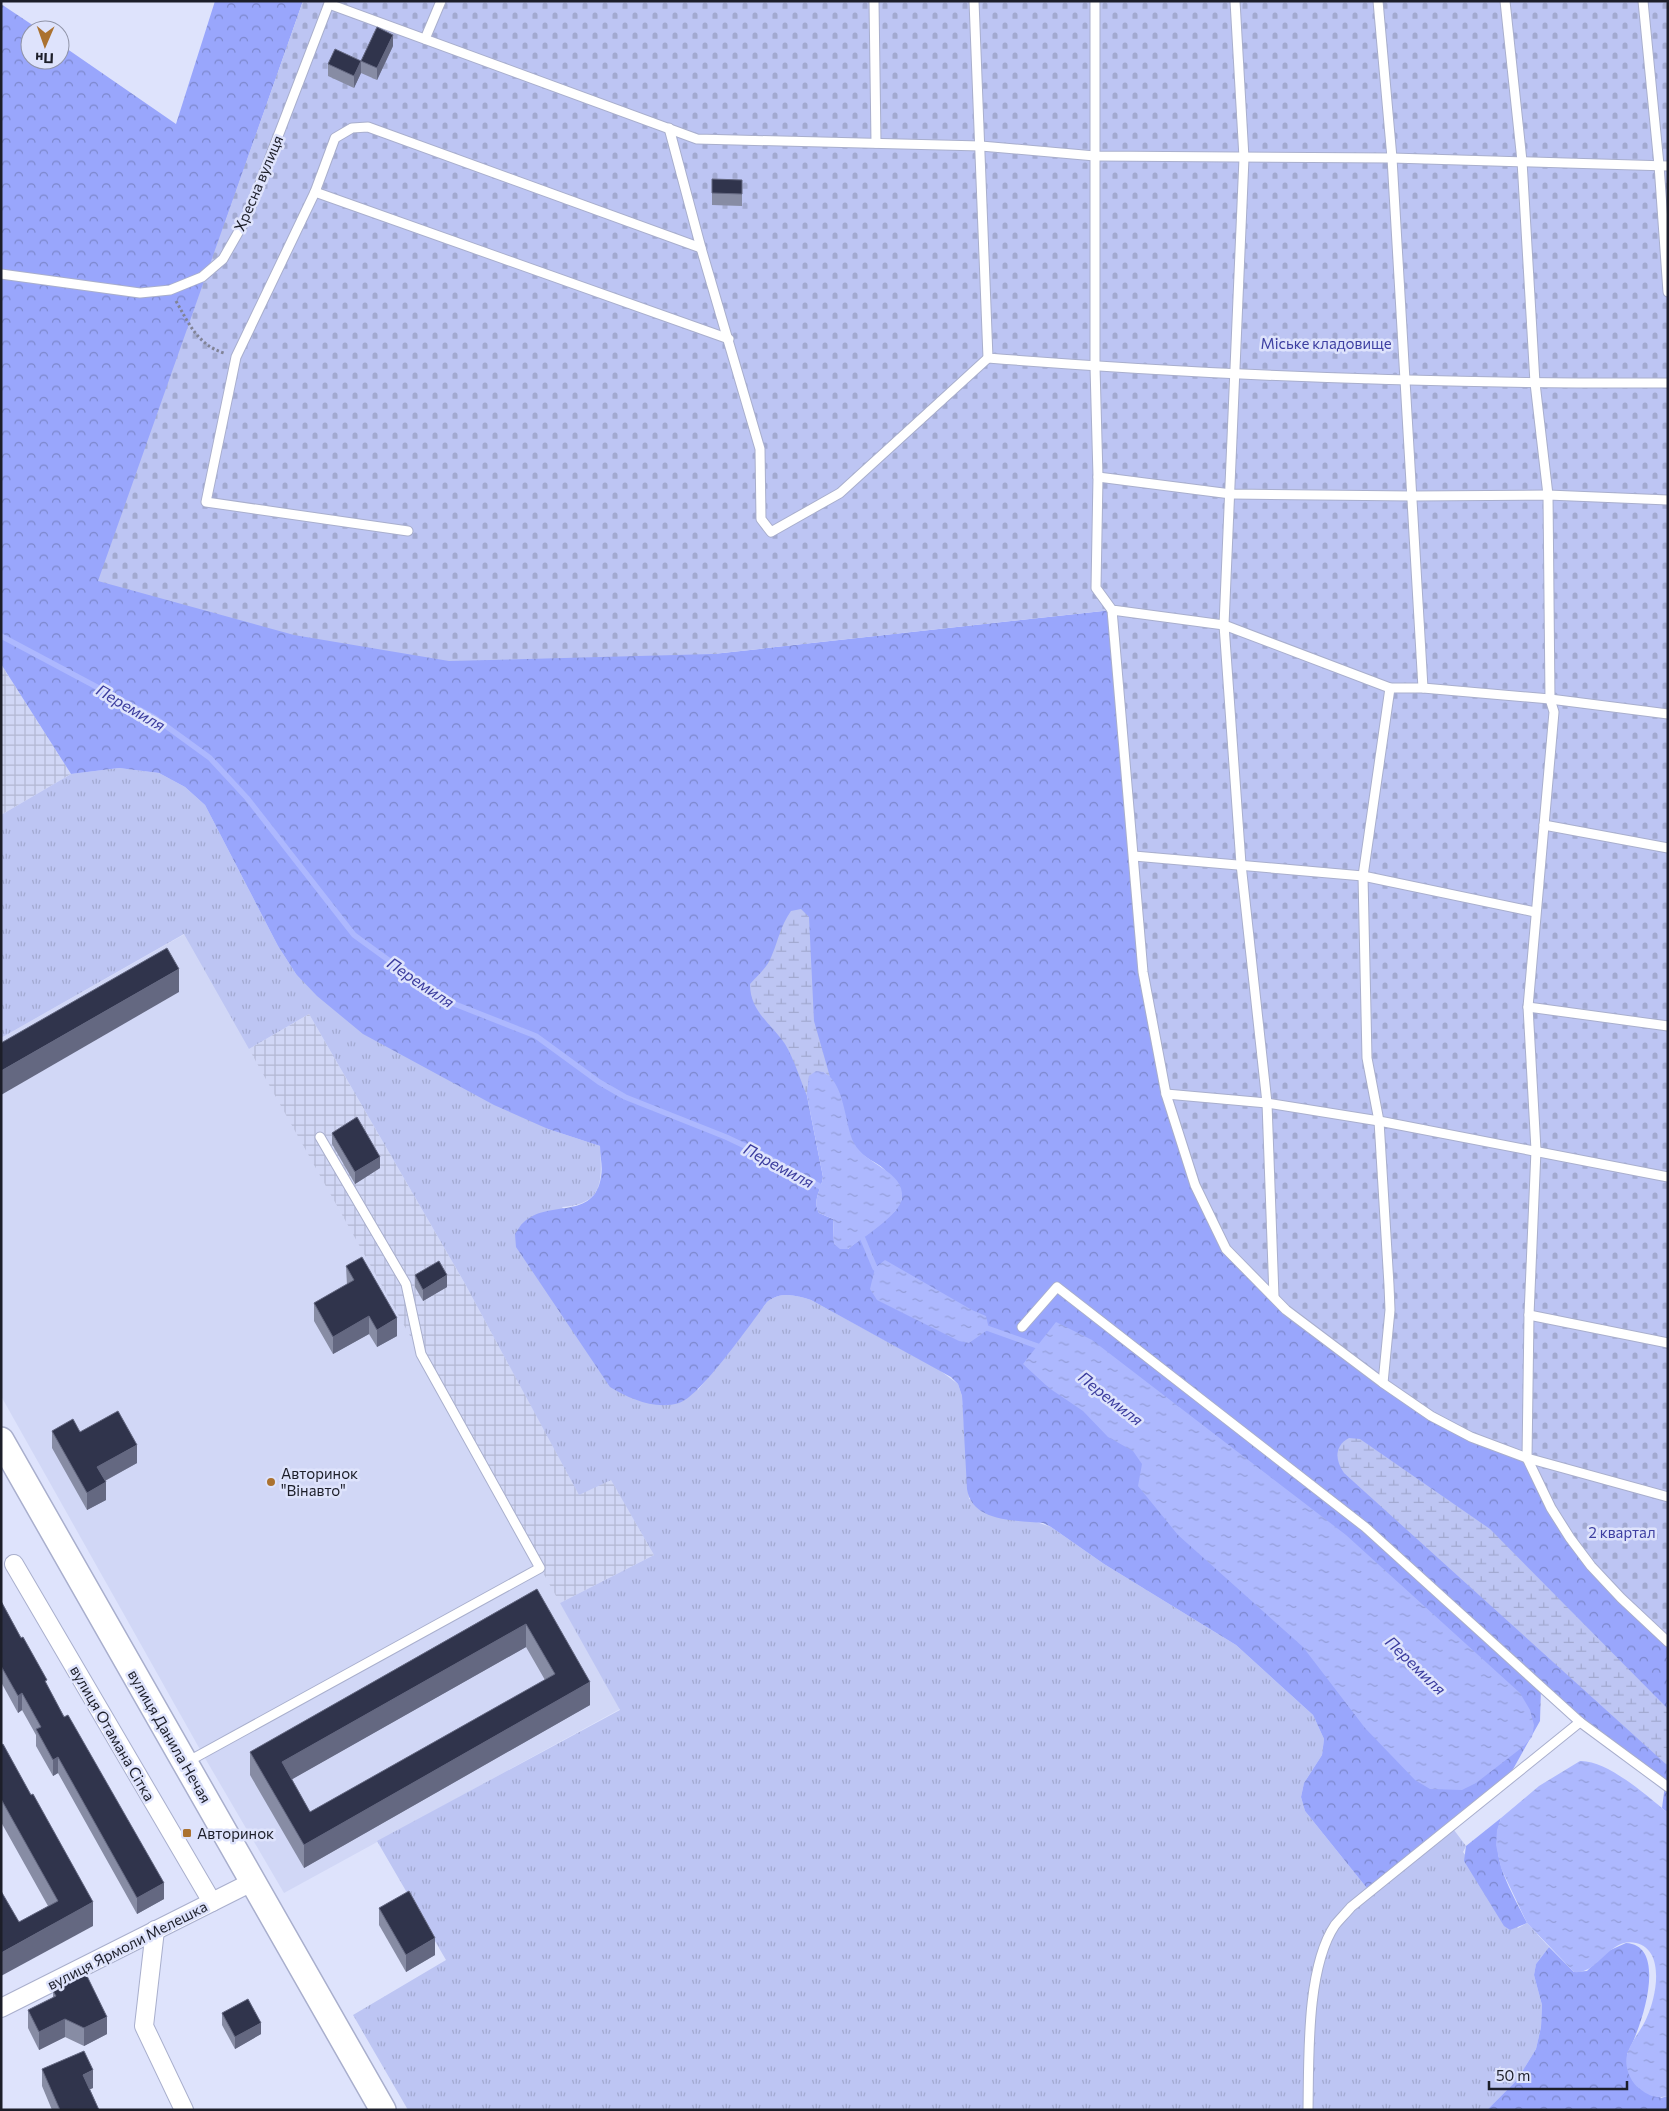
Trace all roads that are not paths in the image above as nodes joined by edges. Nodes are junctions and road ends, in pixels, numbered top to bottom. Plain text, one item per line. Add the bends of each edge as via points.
1 (441, 1) edge
2 (874, 1) edge
3 (974, 1) edge
4 (1095, 1) edge
5 (1235, 1) edge
6 (1378, 1) edge
7 (1506, 1) edge
8 (1643, 1) edge
9 (329, 2) edge
10 (425, 39) junction
11 (669, 128) junction
12 (876, 143) junction
13 (981, 146) junction
14 (1095, 156) junction
15 (1244, 158) junction
16 (1392, 158) junction
17 (1522, 161) junction
18 (1663, 165) edge
19 (315, 192) junction
20 (701, 248) junction
21 (1, 274) edge
22 (1668, 292) edge
23 (729, 339) junction
24 (988, 358) junction
25 (1095, 367) junction
26 (1235, 376) junction
27 (1405, 381) junction
28 (1535, 383) junction
29 (1668, 383) edge
30 (1098, 477) junction
31 (1232, 494) junction
32 (1548, 495) junction
33 (1412, 496) junction
34 (1668, 500) edge
35 (408, 531) dead end
36 (1112, 610) junction
37 (1224, 625) junction
38 (1390, 688) junction
39 (1423, 688) junction
40 (1550, 699) junction
41 (1668, 714) edge
42 (1544, 825) junction
43 (1668, 848) edge
44 (1134, 856) junction
45 (1241, 864) junction
46 (1363, 876) junction
47 (1535, 912) junction
48 (1528, 1007) junction
49 (1668, 1026) edge
50 (1166, 1094) junction
51 (1268, 1104) junction
52 (1379, 1121) junction
53 (320, 1137) dead end
54 (1536, 1150) junction
55 (1668, 1177) edge
56 (1274, 1298) junction
57 (1529, 1315) junction
58 (1022, 1327) dead end
59 (1668, 1344) edge
60 (1383, 1383) junction
61 (1, 1440) edge
62 (1527, 1458) junction
63 (1668, 1497) edge
64 (14, 1564) dead end
65 (1668, 1642) edge
66 (1580, 1722) junction
67 (185, 1763) junction
68 (1668, 1788) edge
69 (252, 1882) junction
70 (212, 1902) junction
71 (155, 1930) junction
72 (1, 2008) edge
73 (184, 2110) edge
74 (383, 2110) edge
75 (1308, 2110) edge

1 - 10 lane
2 - 12 lane
3 - 13 lane
4 - 14 lane
5 - 15 lane
6 - 16 lane
7 - 17 lane
8 - 18 lane
9 - 10 lane
9 - 21 lane, Хресна вулиця via 247,217 223,259 202,277 170,290 140,293
10 - 11 lane
11 - 12 lane via 697,139
11 - 20 lane
12 - 13 lane
13 - 14 lane
13 - 24 lane
14 - 15 lane
14 - 25 lane
15 - 16 lane
15 - 26 lane
16 - 17 lane
16 - 27 lane
17 - 18 lane
17 - 28 lane
18 - 22 lane
19 - 20 lane via 335,138 352,128 368,127
19 - 23 lane
19 - 35 lane via 236,357 206,502
20 - 23 lane
23 - 24 lane via 760,449 761,519 771,532 840,493
24 - 25 lane
25 - 26 lane
25 - 30 lane
26 - 27 lane
26 - 31 lane
27 - 28 lane
27 - 33 lane
28 - 29 lane
28 - 32 lane
30 - 31 lane
30 - 36 lane via 1096,588
31 - 33 lane
31 - 37 lane
32 - 33 lane
32 - 34 lane
32 - 40 lane
33 - 39 lane
36 - 37 lane
36 - 44 lane
37 - 38 lane
37 - 45 lane
38 - 39 lane
38 - 46 lane
39 - 40 lane
40 - 41 lane
40 - 42 lane via 1554,712
42 - 43 lane
42 - 47 lane
44 - 45 lane
44 - 50 lane via 1143,972
45 - 46 lane
45 - 51 lane
46 - 47 lane
46 - 52 lane via 1367,1058
47 - 48 lane
48 - 49 lane
48 - 54 lane
50 - 51 lane
50 - 56 lane via 1195,1185 1226,1249
51 - 52 lane
51 - 56 lane
52 - 54 lane
52 - 60 lane via 1390,1310
53 - 67 lane via 406,1284 421,1354 540,1568
54 - 55 lane
54 - 57 lane
56 - 60 lane
57 - 59 lane
57 - 62 lane
58 - 66 lane via 1057,1287 1365,1527
60 - 62 lane via 1431,1416
61 - 67 main road, вулиця Данила Нечая
62 - 63 lane
62 - 65 lane via 1539,1486 1591,1566
64 - 70 street, вулиця Отамана Сітка
66 - 68 lane
66 - 75 lane via 1350,1907 1336,1924 1322,1953 1314,1996
67 - 69 main road, вулиця Данила Нечая
69 - 70 street, вулиця Ярмоли Мелешка
69 - 74 main road, вулиця Данила Нечая
70 - 71 street, вулиця Ярмоли Мелешка
71 - 72 street, вулиця Ярмоли Мелешка
71 - 73 street via 144,2026

